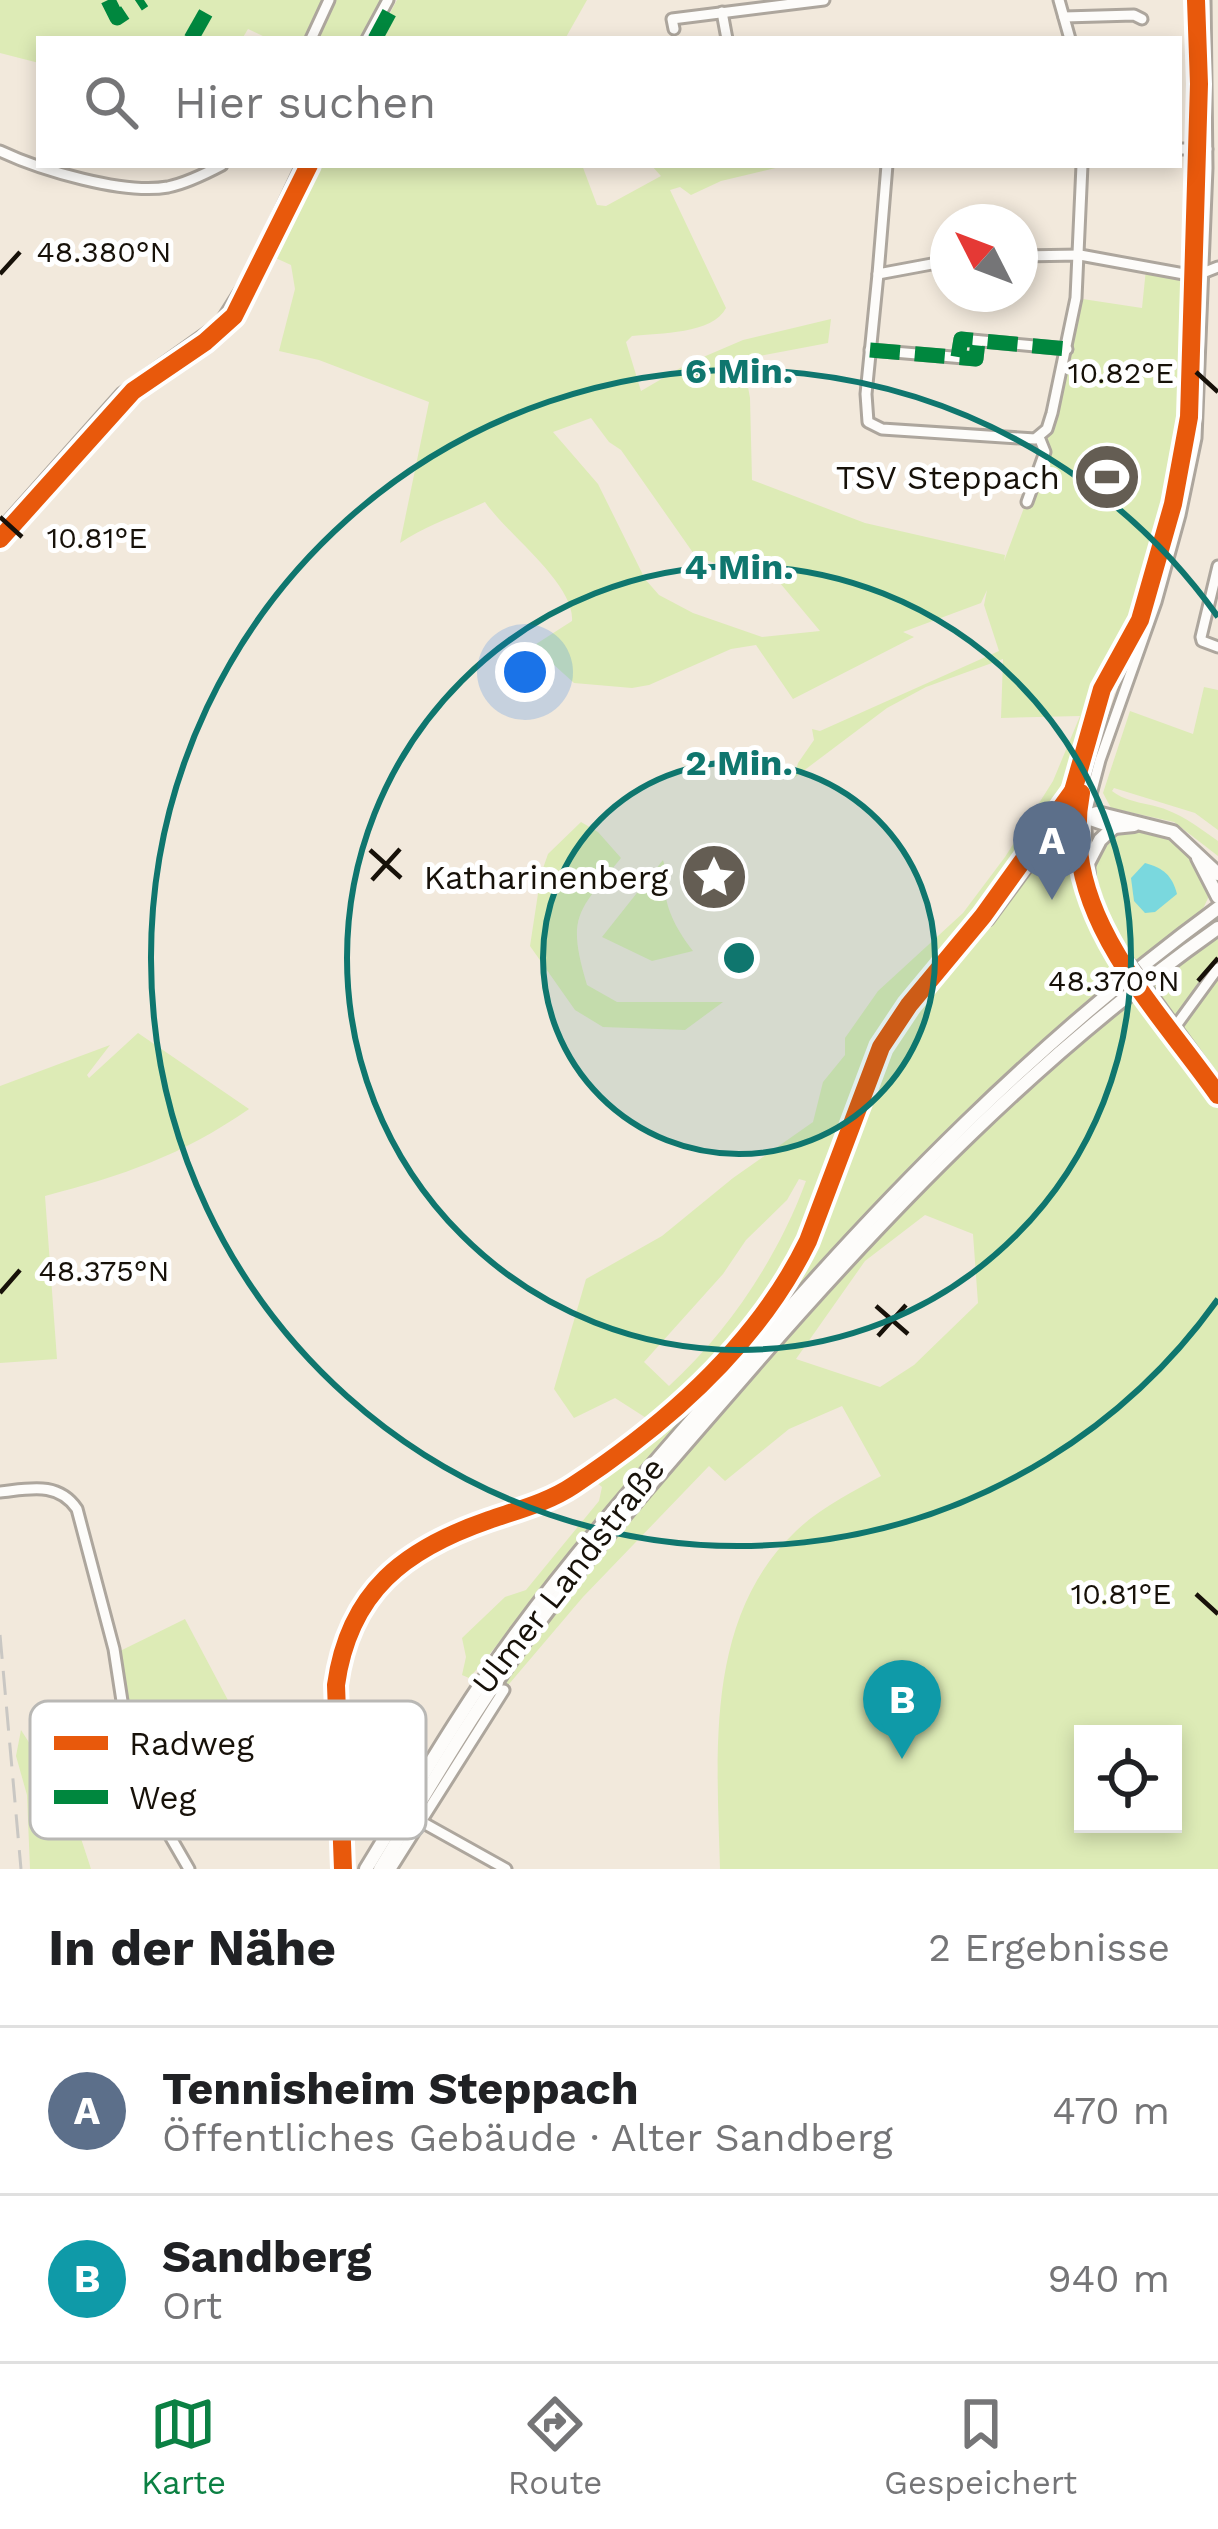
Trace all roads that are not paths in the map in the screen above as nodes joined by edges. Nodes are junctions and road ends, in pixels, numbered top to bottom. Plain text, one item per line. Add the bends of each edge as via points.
1 (329, 0) edge
2 (388, 0) edge
3 (824, 0) edge
4 (1059, 0) edge
5 (1205, 0) edge
6 (722, 12) junction
7 (1064, 17) junction
8 (1142, 20) dead end
9 (674, 29) dead end
10 (312, 36) edge
11 (369, 36) edge
12 (726, 36) edge
13 (1069, 36) edge
14 (1182, 149) edge
15 (1207, 149) junction
16 (0, 151) edge
17 (36, 168) edge
18 (37, 168) edge
19 (216, 168) edge
20 (301, 168) edge
21 (887, 168) edge
22 (1082, 168) edge
23 (1080, 255) junction
24 (1038, 256) edge
25 (930, 264) edge
26 (1218, 267) edge
27 (1204, 272) junction
28 (878, 274) junction
29 (978, 341) junction
30 (1067, 349) junction
31 (870, 350) junction
32 (958, 357) junction
33 (1039, 437) junction
34 (1027, 502) dead end
35 (0, 530) edge
36 (1218, 566) edge
37 (1215, 646) edge
38 (1081, 818) junction
39 (1141, 824) junction
40 (1114, 827) junction
41 (1195, 851) junction
42 (1087, 865) junction
43 (1218, 874) edge
44 (1218, 897) edge
45 (1218, 908) edge
46 (983, 916) dead end
47 (1218, 928) edge
48 (1218, 968) edge
49 (1175, 1027) junction
50 (1218, 1086) edge
51 (610, 1458) dead end
52 (0, 1492) edge
53 (504, 1690) dead end
54 (122, 1701) edge
55 (337, 1701) edge
56 (426, 1769) edge
57 (426, 1794) edge
58 (426, 1812) edge
59 (426, 1825) edge
60 (172, 1839) edge
61 (342, 1839) edge
62 (383, 1839) edge
63 (398, 1839) edge
64 (409, 1839) edge
65 (480, 1864) edge
66 (189, 1869) edge
67 (343, 1869) edge
68 (365, 1869) edge
69 (380, 1869) edge
70 (391, 1869) edge
71 (506, 1869) edge

1 - 10 street
2 - 11 street
3 - 6 street
4 - 7 street
5 - 15 street
6 - 9 street via 672,19
6 - 12 street
7 - 8 street
7 - 13 street
14 - 15 street
15 - 27 street
16 - 17 street
18 - 19 street via 148,189
20 - 35 street via 220,322 122,393
21 - 28 street
22 - 23 street
23 - 24 street
23 - 27 street
23 - 30 street
25 - 28 street
26 - 27 street
27 - 38 street via 1190,474 1156,602
28 - 31 street
29 - 30 street
29 - 32 street via 961,339
29 - 32 street via 976,359
30 - 33 street
31 - 32 street
31 - 33 street via 865,412 874,427
33 - 34 street via 1045,452
36 - 37 street via 1202,637
38 - 39 main road
38 - 40 main road
38 - 42 street
38 - 46 street via 1056,829 988,920
39 - 40 main road
39 - 41 main road via 1172,832
40 - 42 main road
41 - 43 main road
41 - 44 main road
42 - 49 street, bridge via 1119,949
45 - 56 main road, Ulmer Landstraße via 1024,1066 819,1273 520,1628
47 - 57 main road, Ulmer Landstraße via 1016,1092 842,1265 530,1635
48 - 49 street
49 - 50 street
51 - 55 street via 558,1494 421,1549 392,1569 353,1623
52 - 54 street via 53,1489 76,1509
53 - 58 street
59 - 65 street
60 - 66 street
61 - 67 street
62 - 68 main road, Ulmer Landstraße
63 - 69 main road, Ulmer Landstraße
64 - 70 street
65 - 71 street

